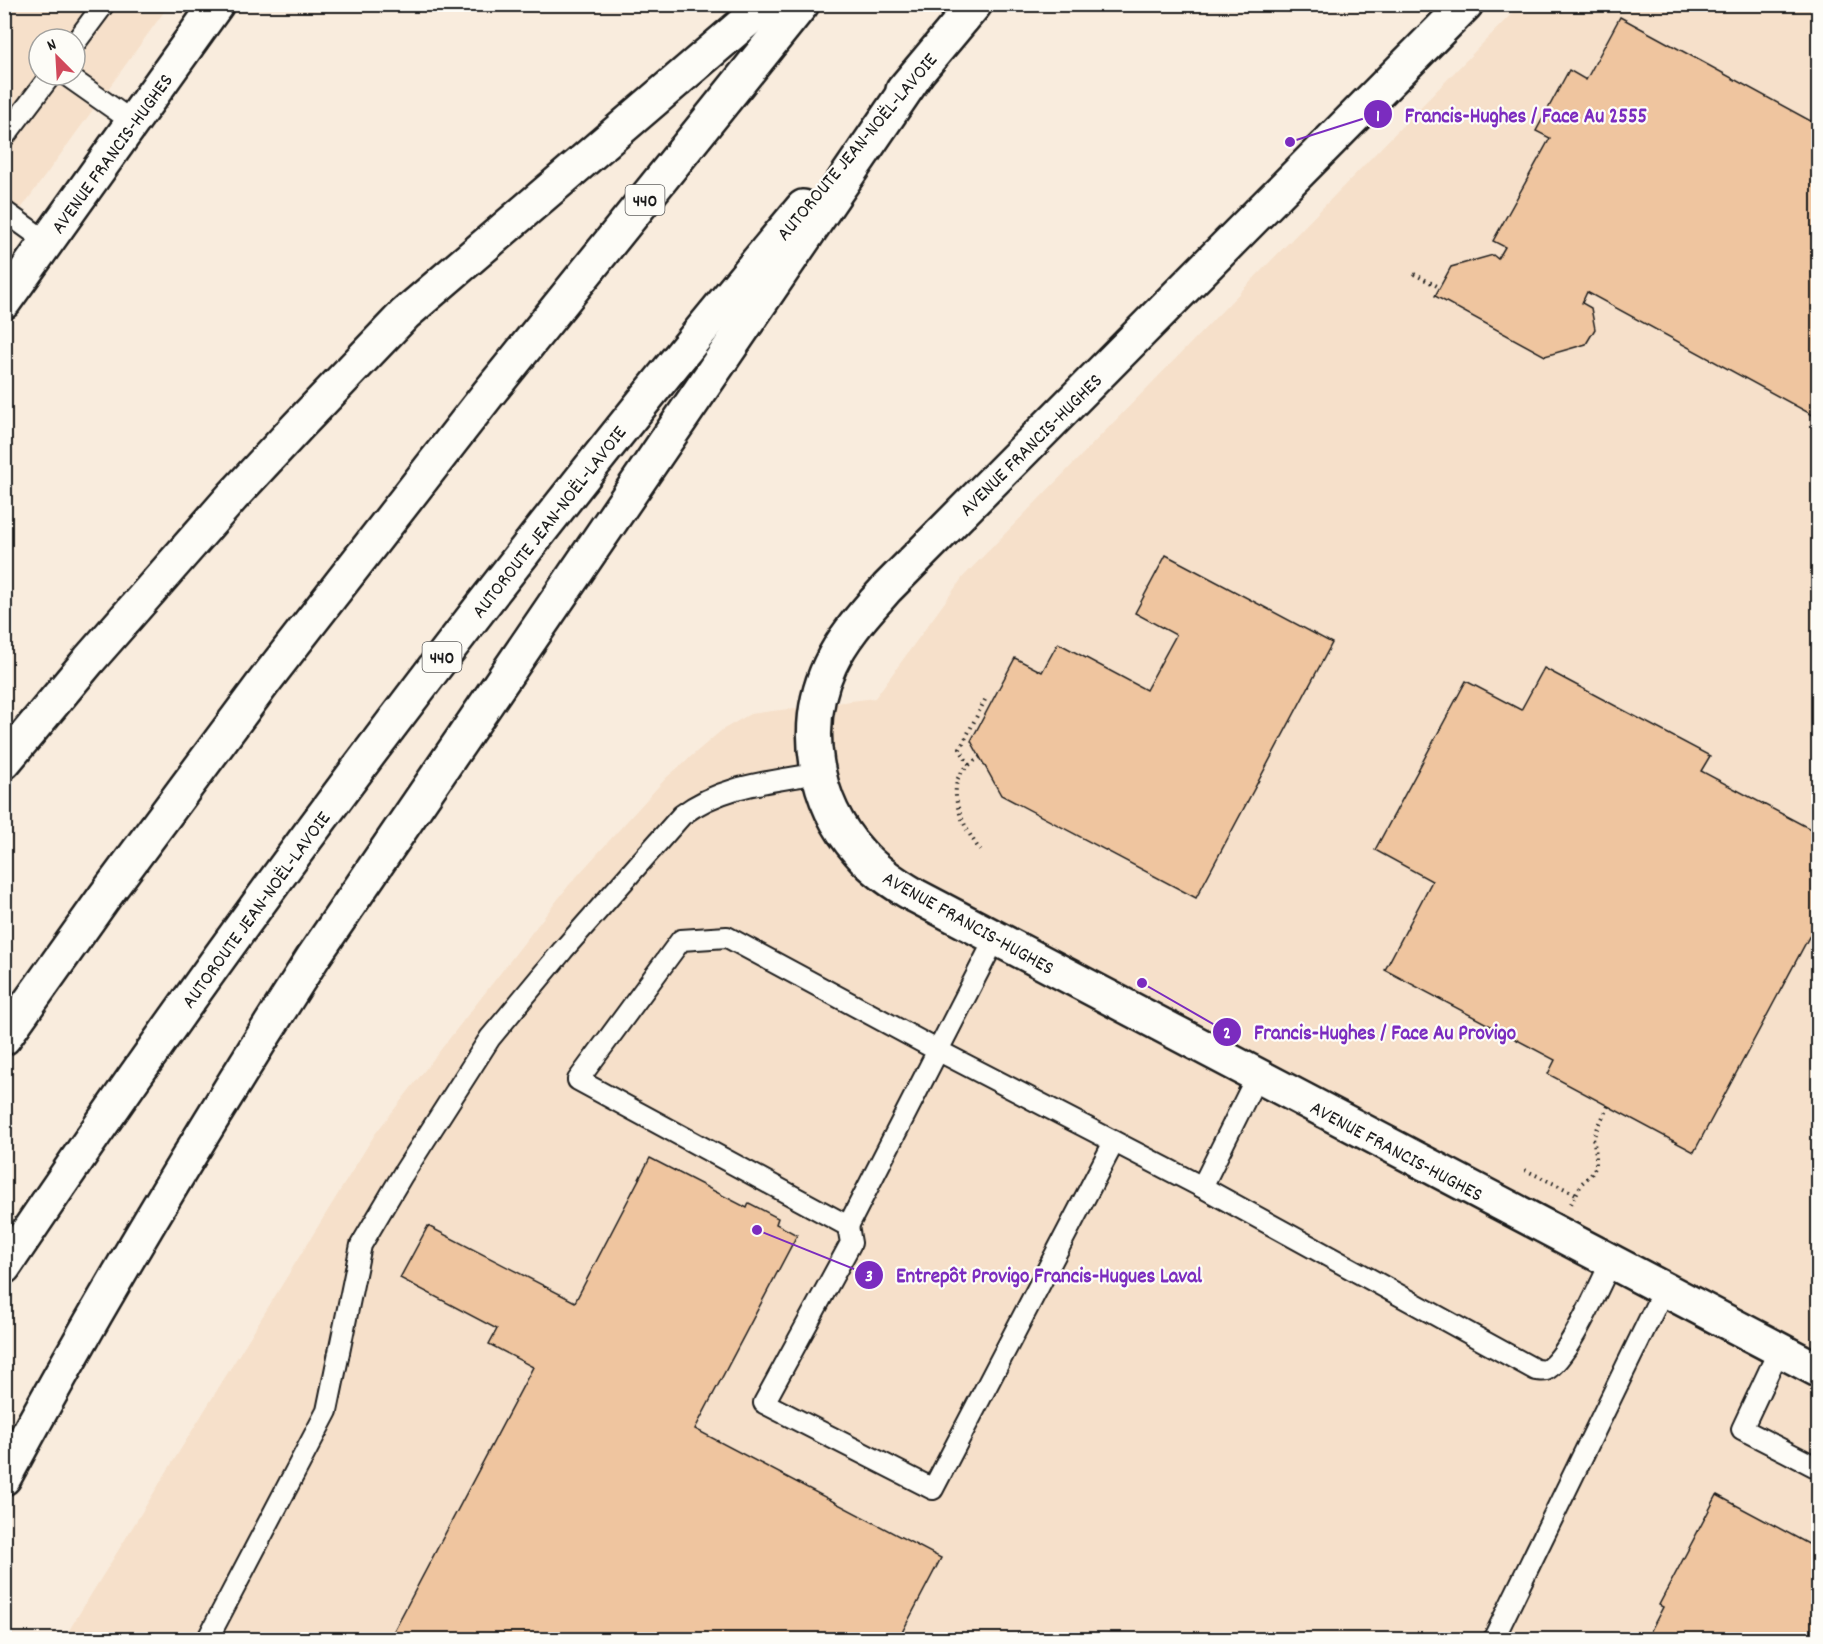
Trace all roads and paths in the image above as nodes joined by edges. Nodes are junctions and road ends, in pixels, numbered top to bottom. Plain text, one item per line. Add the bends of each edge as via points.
1 (104, 4) edge
2 (217, 4) edge
3 (766, 4) edge
4 (802, 4) edge
5 (975, 4) edge
6 (1466, 4) edge
7 (87, 27) edge
8 (916, 75) junction
9 (42, 87) edge
10 (83, 87) edge
11 (133, 123) junction
12 (4, 137) edge
13 (4, 211) edge
14 (47, 242) junction
15 (1414, 274) dead end
16 (1439, 287) dead end
17 (4, 302) edge
18 (986, 698) dead end
19 (980, 757) dead end
20 (4, 762) edge
21 (969, 765) junction
22 (819, 773) junction
23 (981, 852) dead end
24 (995, 939) junction
25 (4, 1038) edge
26 (937, 1050) junction
27 (1257, 1076) junction
28 (1608, 1106) dead end
29 (1114, 1142) junction
30 (1525, 1170) dead end
31 (1202, 1187) junction
32 (1576, 1194) junction
33 (1569, 1208) dead end
34 (848, 1226) junction
35 (1611, 1262) junction
36 (4, 1267) edge
37 (1664, 1289) junction
38 (1779, 1350) junction
39 (1818, 1370) edge
40 (1818, 1468) edge
41 (4, 1478) edge
42 (207, 1640) edge
43 (1492, 1640) edge

1 - 7 lane
2 - 11 main road, AVENUE FRANCIS-HUGHES
3 - 20 main road via 405,314 201,533
4 - 25 main road, 440 via 481,403 271,673
5 - 8 main road, AUTOROUTE JEAN-NOËL-LAVOIE / 440
6 - 22 main road, AVENUE FRANCIS-HUGHES via 858,620 829,666 818,701 815,737
8 - 36 main road, AUTOROUTE JEAN-NOËL-LAVOIE / 440 via 686,347 469,621 210,968
8 - 41 main road via 314,956 136,1244
9 - 12 lane
10 - 11 lane
11 - 14 main road, AVENUE FRANCIS-HUGHES
13 - 14 lane
14 - 17 main road, AVENUE FRANCIS-HUGHES
15 - 16 path
18 - 21 path via 960,749
19 - 21 path
21 - 23 path via 957,781 957,796 961,819
22 - 24 main road, AVENUE FRANCIS-HUGHES via 838,824 859,853 906,890
22 - 42 lane via 714,795 682,815 490,1038 361,1245 327,1411
24 - 26 lane
24 - 27 main road, AVENUE FRANCIS-HUGHES
26 - 29 lane
26 - 34 lane
26 - 34 lane via 727,937 681,940 578,1080
27 - 31 lane
27 - 35 main road, AVENUE FRANCIS-HUGHES
28 - 32 path via 1593,1138 1596,1166
29 - 31 lane
29 - 34 lane via 933,1489 764,1403 851,1243
30 - 32 path
31 - 35 lane via 1536,1370 1545,1371 1572,1340
32 - 33 path
35 - 37 main road, AVENUE FRANCIS-HUGHES
37 - 38 main road, AVENUE FRANCIS-HUGHES
37 - 43 lane
38 - 39 main road, AVENUE FRANCIS-HUGHES
38 - 40 lane via 1742,1429

